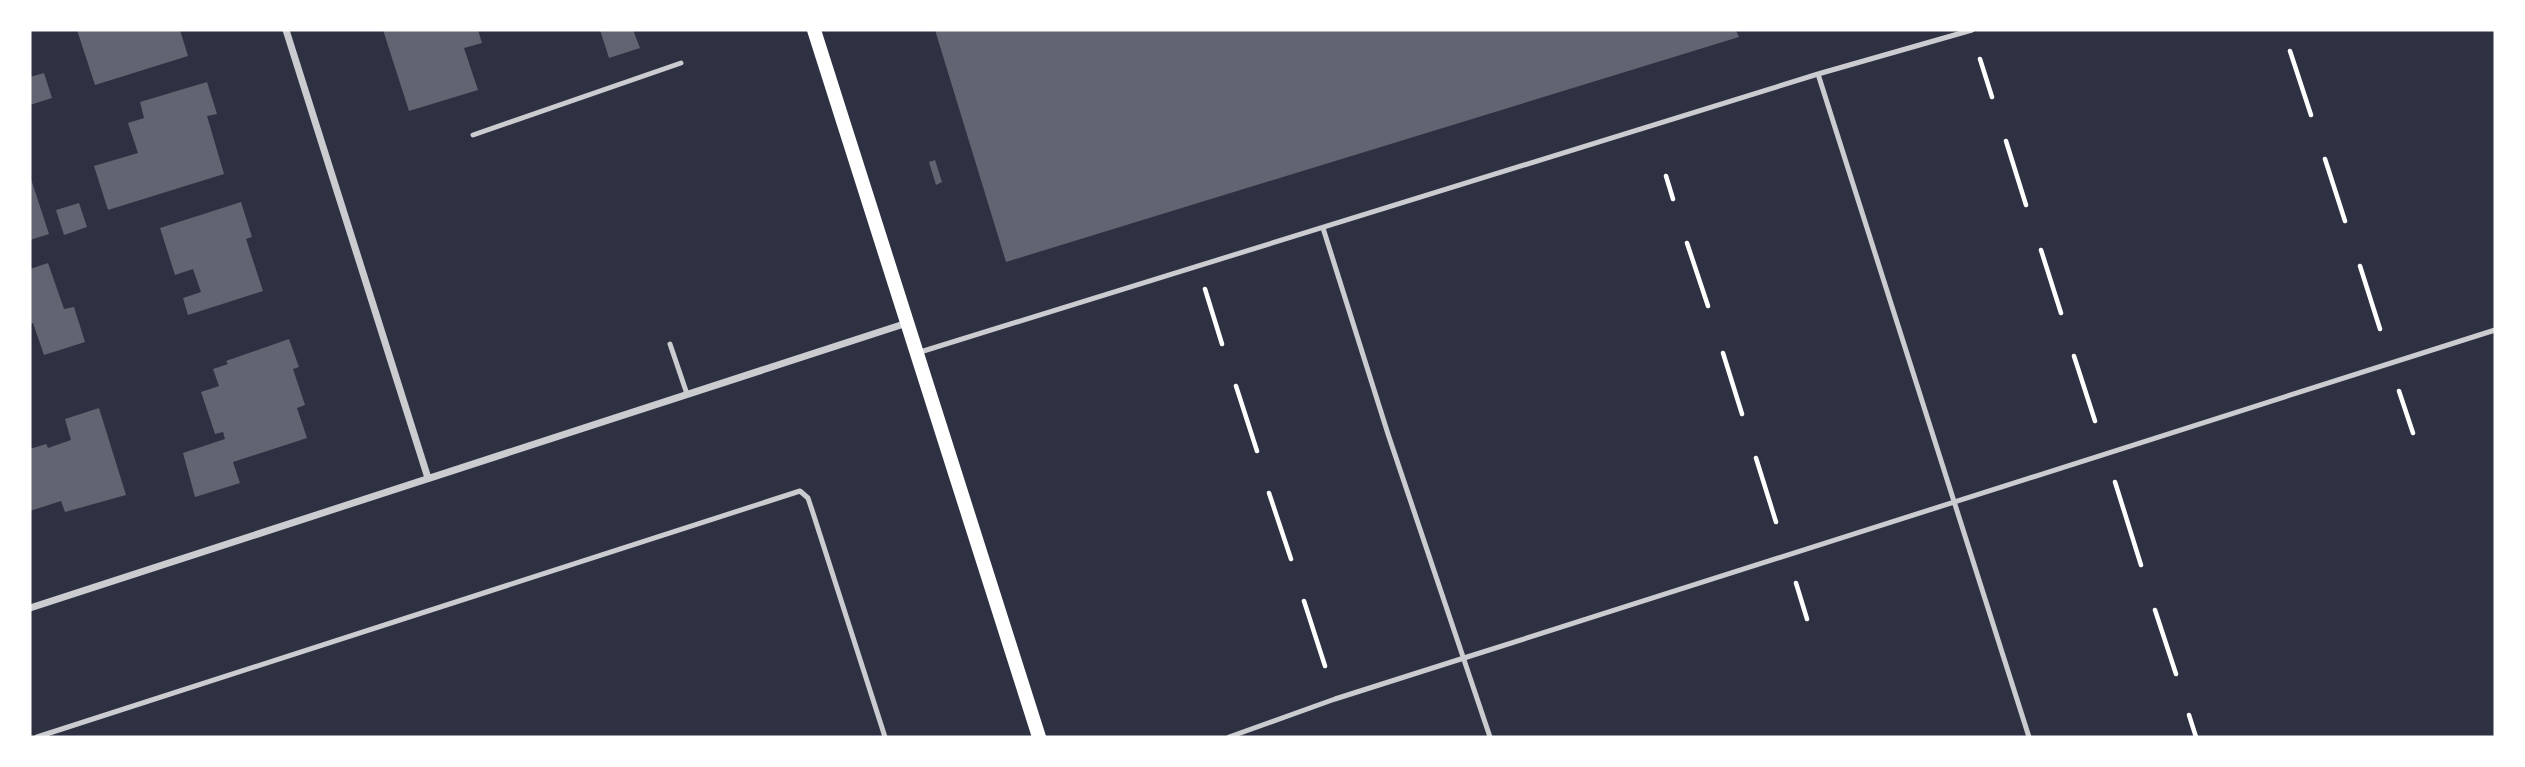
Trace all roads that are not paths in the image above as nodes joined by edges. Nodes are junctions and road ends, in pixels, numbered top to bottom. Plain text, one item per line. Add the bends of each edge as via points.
1 (286, 30) edge
2 (814, 30) edge
3 (1972, 30) edge
4 (681, 63) dead end
5 (1818, 74) junction
6 (472, 135) dead end
7 (1322, 228) junction
8 (907, 323) junction
9 (2495, 330) edge
10 (670, 344) dead end
11 (917, 353) junction
12 (687, 394) junction
13 (428, 478) junction
14 (1954, 500) junction
15 (30, 608) edge
16 (1464, 658) junction
17 (37, 737) edge
18 (885, 737) edge
19 (1039, 737) edge
20 (1229, 737) edge
21 (1490, 737) edge
22 (2029, 737) edge

1 - 13 street
2 - 8 main road
3 - 5 lane
4 - 6 lane
5 - 7 lane
5 - 14 lane
7 - 11 lane
7 - 16 lane
8 - 11 main road
8 - 12 street
9 - 14 lane
10 - 12 lane
11 - 19 main road
12 - 13 street
13 - 15 street
14 - 16 lane
14 - 22 lane
16 - 20 lane
16 - 21 lane
17 - 18 lane via 800,491 808,498

